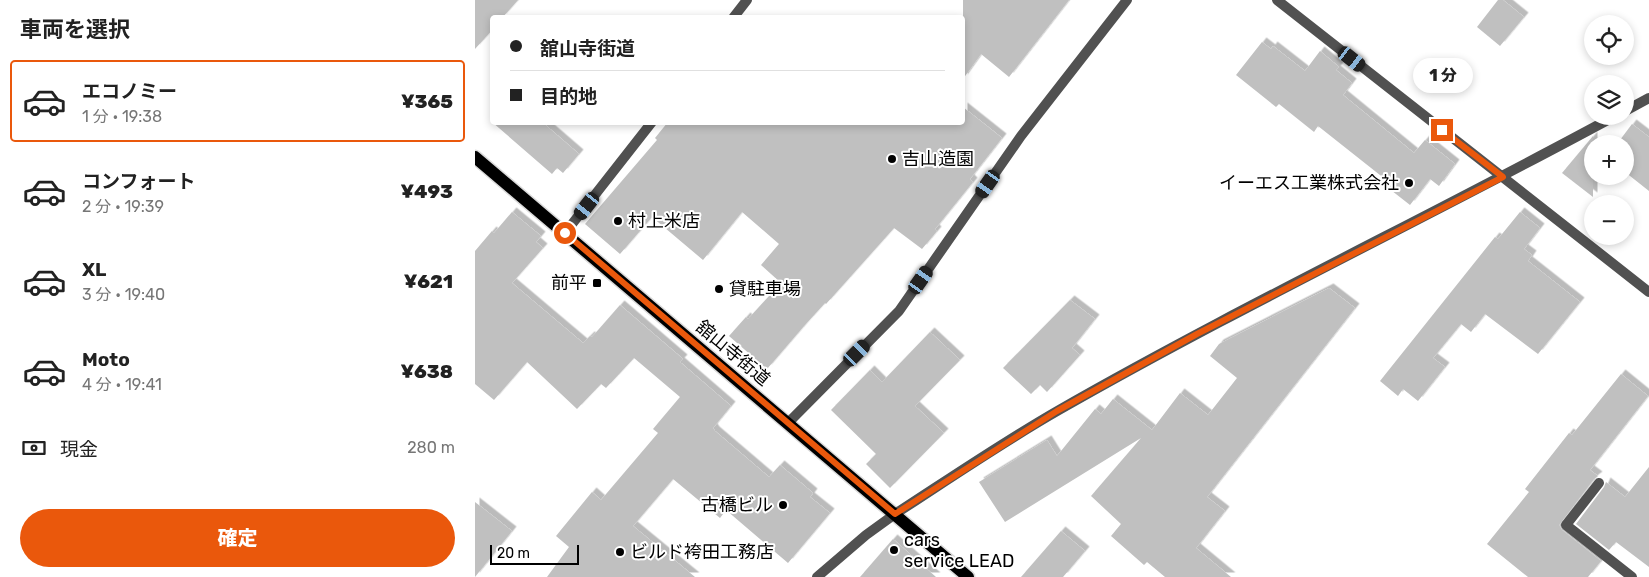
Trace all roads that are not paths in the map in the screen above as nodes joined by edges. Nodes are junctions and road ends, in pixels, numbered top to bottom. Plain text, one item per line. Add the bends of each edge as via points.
1 (747, 0) edge
2 (1127, 0) edge
3 (1277, 0) edge
4 (735, 15) edge
5 (1649, 98) edge
6 (1634, 106) edge
7 (650, 125) edge
8 (1598, 125) edge
9 (475, 157) edge
10 (1503, 177) junction
11 (565, 233) junction
12 (1649, 292) edge
13 (788, 423) junction
14 (1599, 483) dead end
15 (895, 514) junction
16 (817, 577) edge
17 (969, 577) edge
18 (1633, 577) edge

1 - 4 street
2 - 13 street via 1021,136 899,312
3 - 10 street
5 - 6 street
7 - 11 street
8 - 10 street
9 - 11 main road, 舘山寺街道
10 - 12 street
10 - 15 street via 1197,334 1066,406
11 - 13 main road, 舘山寺街道
13 - 15 main road, 舘山寺街道
14 - 18 street via 1566,525
15 - 16 street via 866,534
15 - 17 main road, 舘山寺街道

